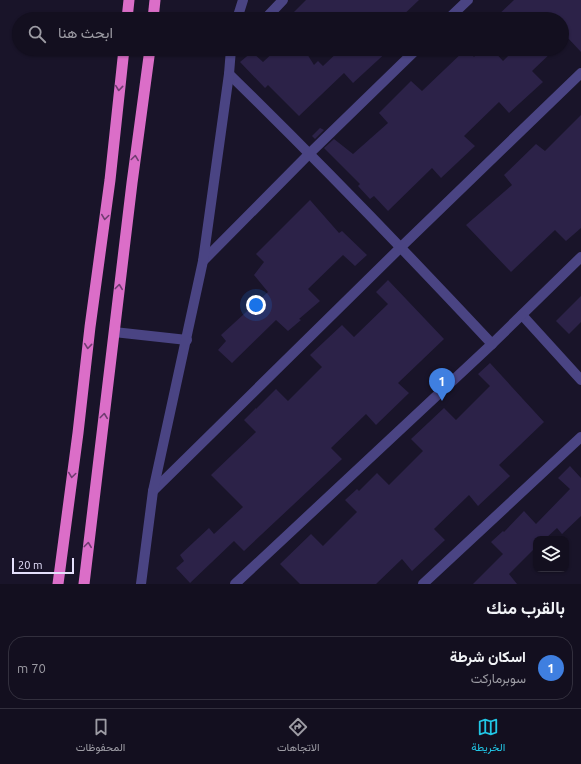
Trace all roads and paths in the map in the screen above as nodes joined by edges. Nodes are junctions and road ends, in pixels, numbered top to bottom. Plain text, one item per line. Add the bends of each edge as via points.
1 (129, 0) edge
2 (155, 0) edge
3 (243, 0) edge
4 (283, 0) edge
5 (468, 0) edge
6 (128, 12) edge
7 (154, 12) edge
8 (239, 12) edge
9 (272, 12) edge
10 (455, 12) edge
11 (123, 56) edge
12 (149, 56) edge
13 (231, 56) edge
14 (410, 56) edge
15 (581, 73) edge
16 (229, 74) junction
17 (310, 153) junction
18 (401, 247) junction
19 (581, 257) edge
20 (203, 261) junction
21 (522, 315) junction
22 (114, 332) junction
23 (187, 340) junction
24 (492, 344) junction
25 (581, 380) edge
26 (581, 437) edge
27 (153, 491) junction
28 (58, 584) edge
29 (84, 584) edge
30 (141, 584) edge
31 (235, 584) edge
32 (424, 584) edge

1 - 6 highway
2 - 7 highway
3 - 8 street
4 - 9 street
5 - 10 street
11 -> 28 highway via 110,180
22 -> 12 highway
13 - 16 street
14 - 17 street
15 - 18 street
16 - 17 street
16 - 20 street
17 - 18 street
17 - 20 street
18 - 24 street
18 - 27 street
19 - 21 street
20 - 23 street
21 - 24 street
21 - 25 street
22 - 23 street
29 -> 22 highway
23 - 27 street
24 - 31 street
26 - 32 street
27 - 30 street

